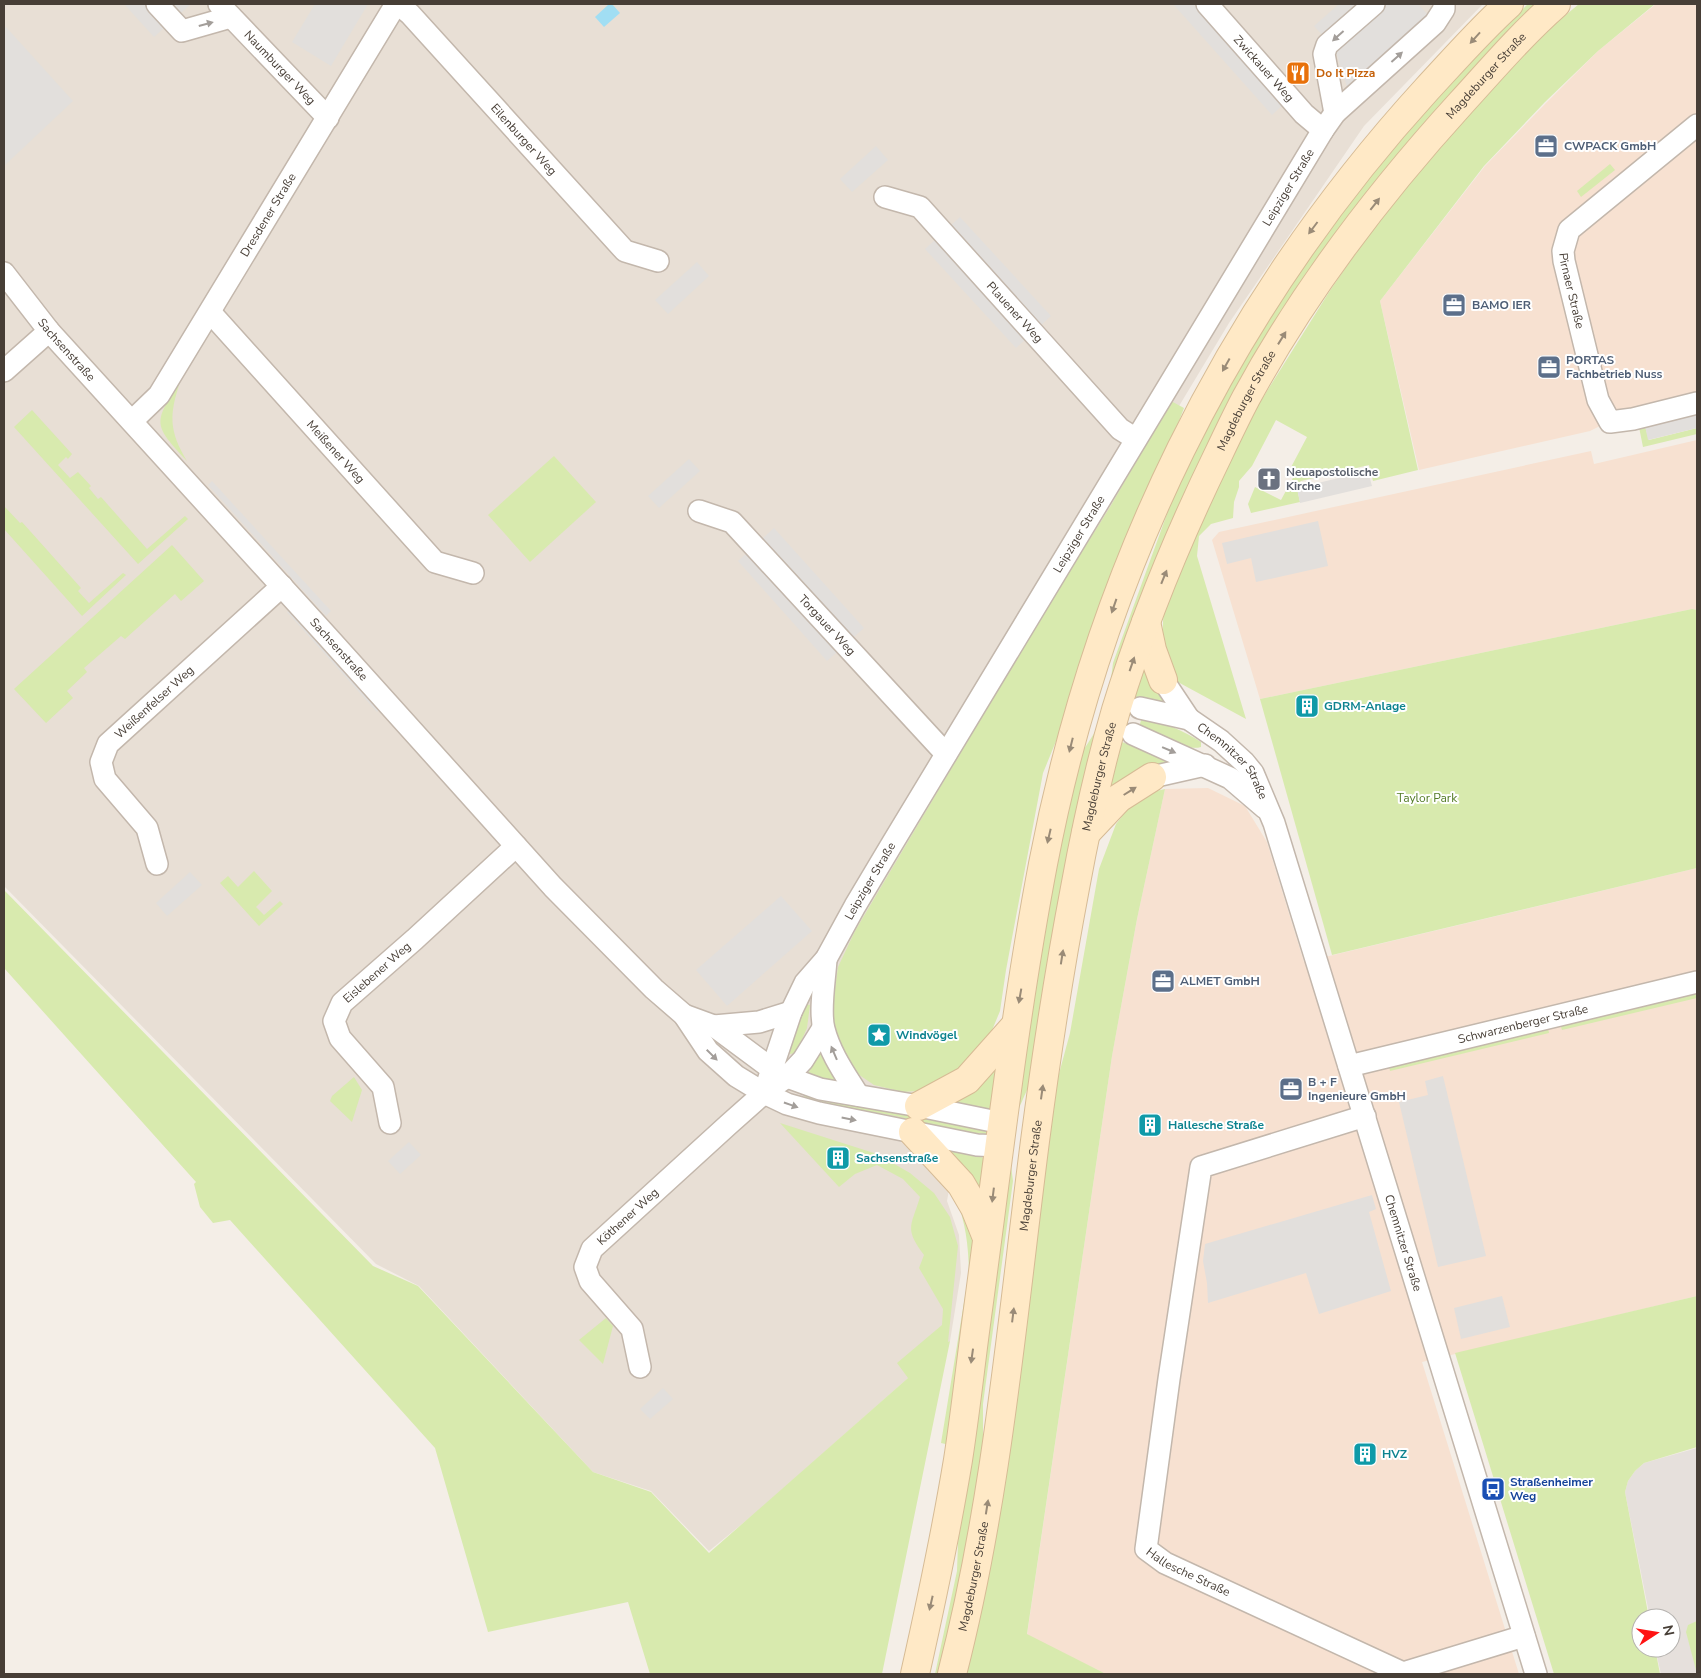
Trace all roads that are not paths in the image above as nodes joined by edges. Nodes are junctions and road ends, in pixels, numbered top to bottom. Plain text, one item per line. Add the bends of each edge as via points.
1 (157, 4) edge
2 (397, 4) edge
3 (1207, 4) edge
4 (1374, 4) edge
5 (1444, 4) edge
6 (1509, 4) edge
7 (1556, 4) edge
8 (225, 11) edge
9 (328, 118) junction
10 (1329, 122) junction
11 (1697, 124) edge
12 (885, 196) dead end
13 (658, 261) dead end
14 (4, 273) edge
15 (210, 312) junction
16 (49, 330) junction
17 (4, 371) edge
18 (1697, 404) edge
19 (132, 421) junction
20 (1136, 439) junction
21 (699, 511) dead end
22 (473, 573) dead end
23 (282, 586) junction
24 (1146, 622) junction
25 (1162, 680) joint
26 (1083, 701) junction
27 (1126, 717) junction
28 (1189, 719) junction
29 (946, 754) junction
30 (1205, 765) junction
31 (1152, 777) joint
32 (1268, 812) junction
33 (1086, 834) junction
34 (516, 846) junction
35 (157, 864) dead end
36 (826, 959) junction
37 (1697, 982) edge
38 (791, 1012) junction
39 (684, 1015) junction
40 (714, 1026) junction
41 (1015, 1026) junction
42 (823, 1028) junction
43 (1349, 1066) junction
44 (780, 1073) junction
45 (764, 1093) junction
46 (858, 1095) junction
47 (1364, 1116) junction
48 (916, 1119) junction
49 (390, 1123) dead end
50 (1000, 1134) junction
51 (1035, 1140) junction
52 (988, 1239) junction
53 (640, 1366) dead end
54 (1524, 1636) junction
55 (915, 1674) edge
56 (952, 1674) edge
57 (1536, 1674) edge

1 -> 8 street, Naumburger Weg via 182,31
2 - 9 street, Dresdener Straße
2 - 13 street, Eilenburger Weg via 410,14 625,251
3 - 10 street, Zwickauer Weg via 1304,114
4 -> 10 street via 1327,45 1324,54
10 -> 5 street, Leipziger Straße via 1435,23
6 -> 26 main road via 1487,24 1354,174 1303,242 1241,337 1190,430 1151,512 1120,588
24 -> 7 main road, Magdeburger Straße via 1188,517 1246,398 1307,299 1402,171 1528,29
8 - 9 street, Naumburger Weg
9 - 15 street, Dresdener Straße
10 - 20 street, Leipziger Straße
11 - 18 street, Pirnaer Straße via 1569,230 1563,252 1598,400 1610,422
12 - 20 street, Plauener Weg via 920,207 1120,429
14 - 16 street, Sachsenstraße
15 - 19 street, Dresdener Straße via 159,395
15 - 22 street, Meißener Weg via 436,562
16 - 17 street
16 - 19 street, Sachsenstraße
19 - 23 street, Sachsenstraße
20 - 29 street, Leipziger Straße
21 - 29 street, Torgauer Weg via 732,522
23 - 34 street, Sachsenstraße
23 - 35 street, Weißenfelser Weg via 108,744 101,762 105,779 147,828
24 - 25 main road
27 -> 24 main road, Magdeburger Straße
25 - 28 street, Chemnitzer Straße
26 - 27 main road
26 -> 41 main road via 1043,861
27 - 28 street, Chemnitzer Straße
27 -> 30 street, Chemnitzer Straße
27 - 33 main road, Magdeburger Straße
28 - 32 street, Chemnitzer Straße via 1244,762 1253,774
29 - 36 street, Leipziger Straße
30 - 31 street, Chemnitzer Straße
30 - 32 street, Chemnitzer Straße via 1230,778
33 -> 31 main road via 1119,798
32 - 43 street, Chemnitzer Straße via 1279,837
51 -> 33 main road, Magdeburger Straße via 1065,944
34 - 39 street, Sachsenstraße via 596,932
34 - 49 street, Eislebener Weg via 342,1003 334,1021 340,1038 383,1087
36 - 38 street, Leipziger Straße via 805,984
36 - 42 street, Leipziger Straße
37 - 43 street, Schwarzenberger Straße
38 - 40 street via 759,1022
38 - 44 street, Leipziger Straße
39 - 40 street, Sachsenstraße
39 -> 45 street, Sachsenstraße via 708,1051 736,1076
40 - 44 street, Sachsenstraße
41 - 48 main road via 967,1080
41 - 50 main road
42 - 44 street via 803,1060
46 -> 42 street, Leipziger Straße via 836,1060
43 - 47 street, Chemnitzer Straße
44 - 45 street
44 - 46 street, Sachsenstraße via 820,1089
45 -> 48 street, Sachsenstraße via 819,1113
45 - 53 street, Köthener Weg via 592,1249 586,1266 590,1280 632,1329
46 - 48 street, Sachsenstraße
47 - 54 street, Chemnitzer Straße
47 - 54 street, Hallesche Straße via 1201,1167 1146,1549 1166,1563 1403,1674
48 - 50 street, Sachsenstraße via 977,1145
48 - 52 main road via 961,1184
50 - 51 main road
50 -> 52 main road
56 -> 51 main road, Magdeburger Straße via 985,1516
52 -> 55 main road via 959,1455 942,1555
54 - 57 street, Chemnitzer Straße

